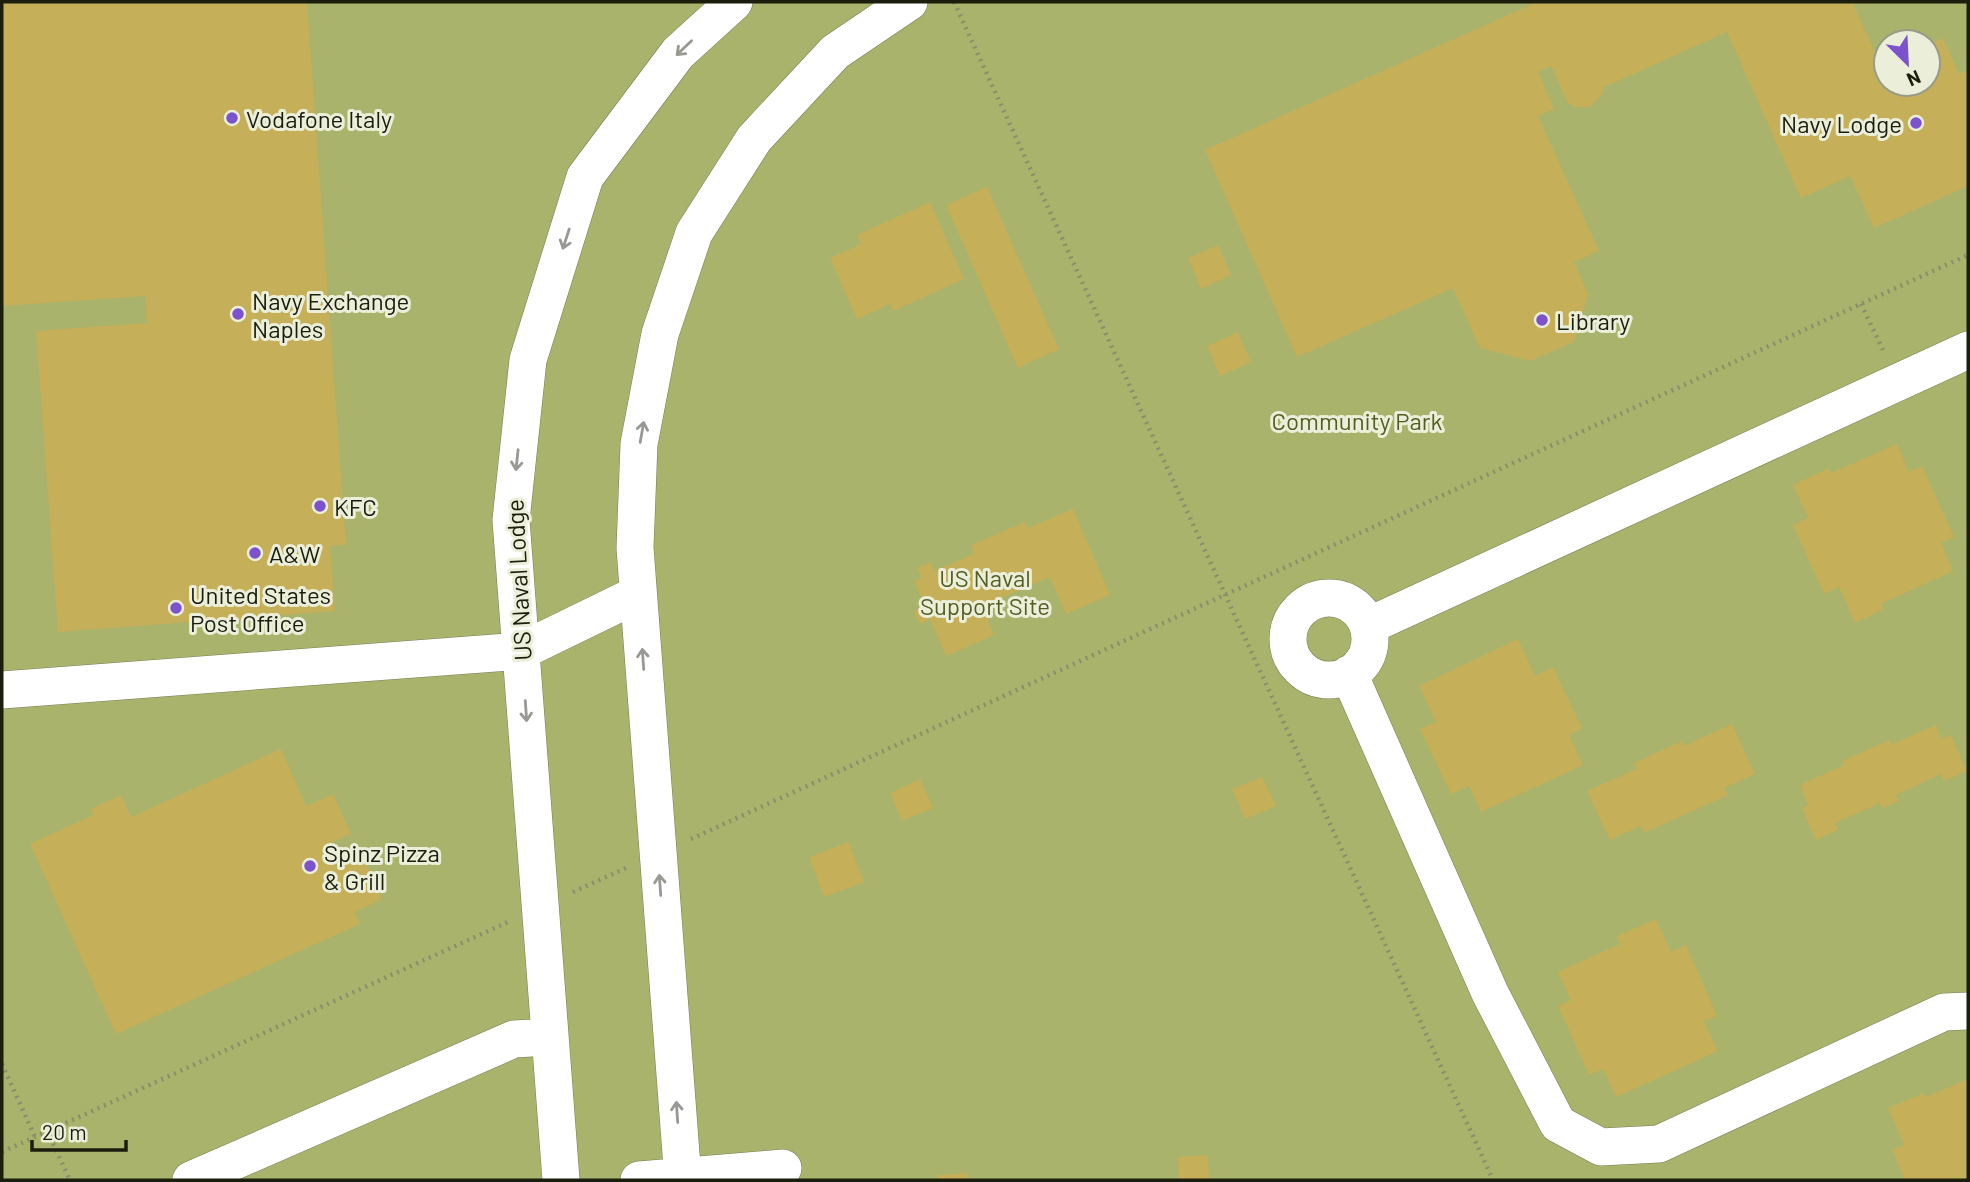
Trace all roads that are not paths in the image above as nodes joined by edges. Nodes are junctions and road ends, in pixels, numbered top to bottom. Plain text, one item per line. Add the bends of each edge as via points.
1 (734, 2) edge
2 (909, 2) edge
3 (1968, 350) edge
4 (638, 594) junction
5 (1368, 626) junction
6 (521, 651) junction
7 (1349, 674) junction
8 (2, 690) edge
9 (1968, 1011) edge
10 (550, 1037) junction
11 (783, 1168) dead end
12 (682, 1178) edge
13 (191, 1180) edge
14 (561, 1180) edge
15 (639, 1180) edge

1 -> 6 street, US Naval Lodge via 678,53 585,177 528,360 511,520
4 -> 2 street via 639,444 660,334 694,233 754,139 835,52
3 - 5 street
4 - 6 street
12 -> 4 street
5 - 7 street via 1368,649
5 - 7 street via 1354,607 1330,597 1306,604 1290,623 1289,648 1302,670 1324,680
6 - 8 street
6 -> 10 street, US Naval Lodge
7 - 9 street via 1490,993 1558,1124 1601,1147 1660,1144 1944,1012
10 - 13 street via 514,1040
10 - 14 street, US Naval Lodge
11 - 12 street
12 - 15 street

